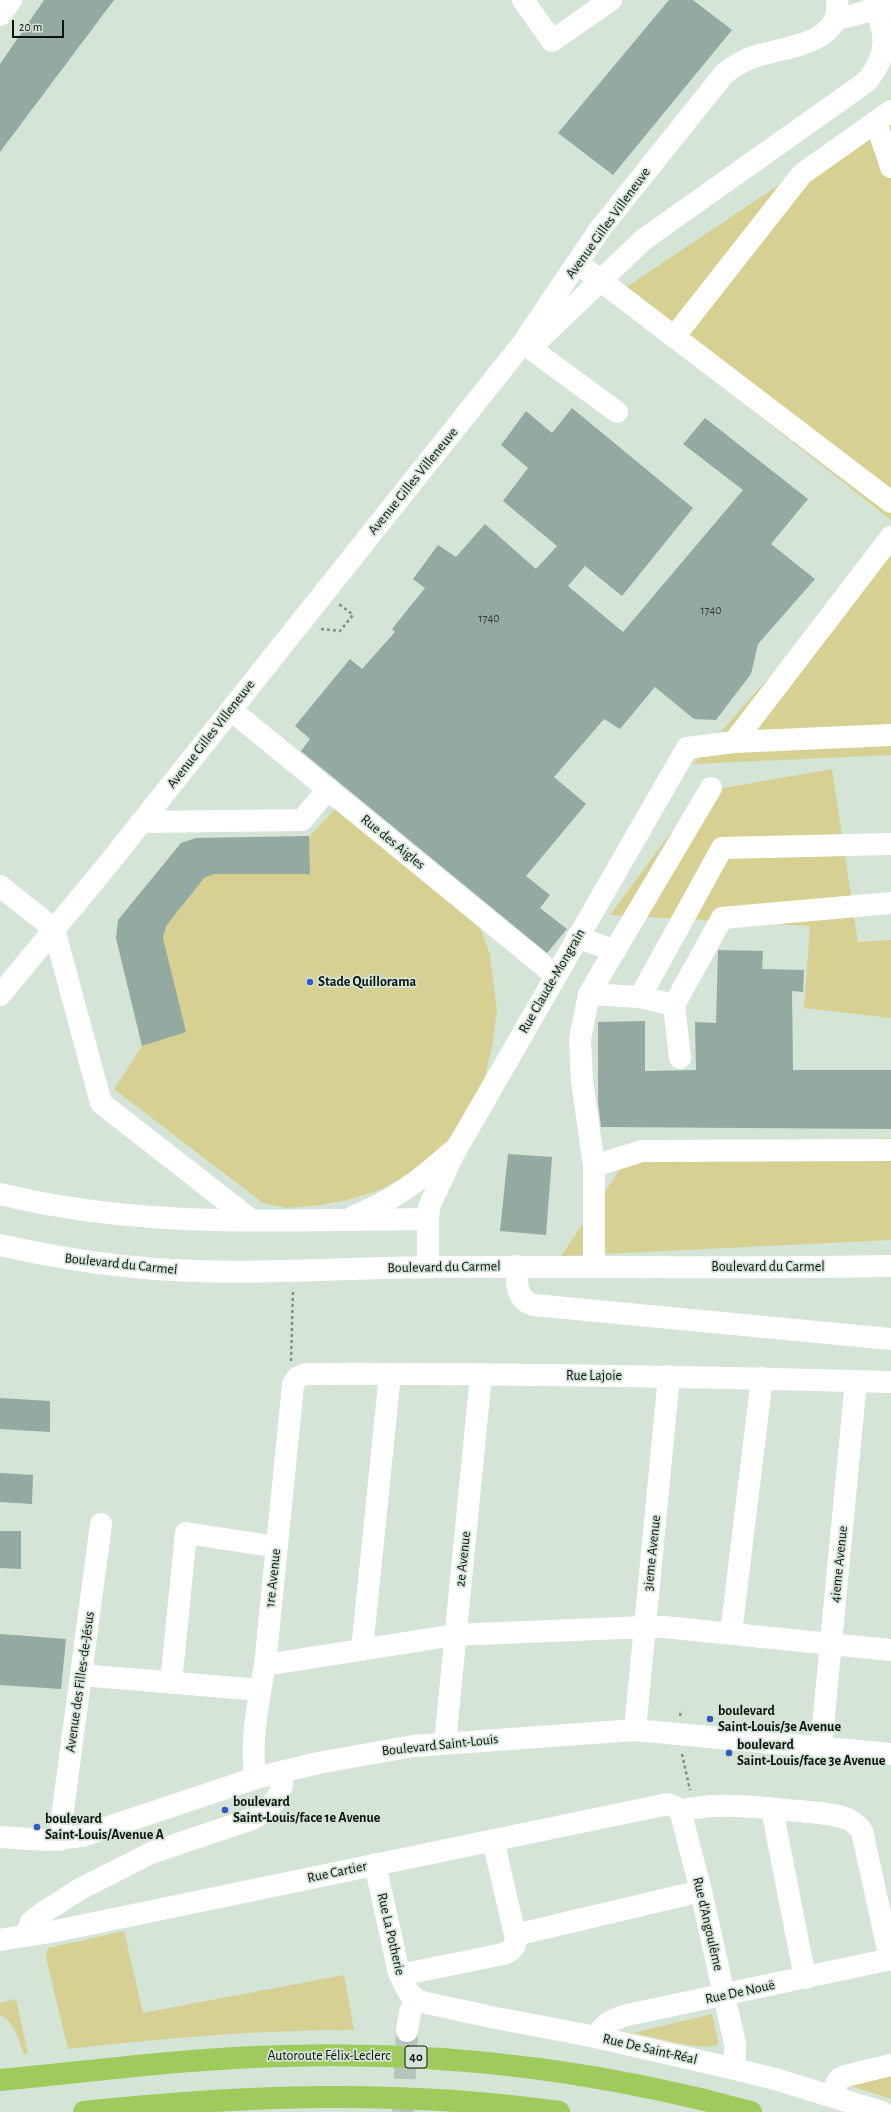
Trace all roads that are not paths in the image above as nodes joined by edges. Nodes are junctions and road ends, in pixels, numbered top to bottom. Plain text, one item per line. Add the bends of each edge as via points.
1 (11, 0) edge
2 (523, 0) edge
3 (611, 0) edge
4 (881, 5) edge
5 (836, 10) edge
6 (0, 15) edge
7 (891, 57) edge
8 (875, 73) junction
9 (883, 117) edge
10 (891, 167) edge
11 (578, 263) junction
12 (600, 280) junction
13 (674, 337) junction
14 (527, 345) junction
15 (617, 412) dead end
16 (891, 502) edge
17 (891, 537) edge
18 (231, 710) junction
19 (891, 734) edge
20 (734, 742) junction
21 (328, 788) junction
22 (711, 788) dead end
23 (142, 822) junction
24 (891, 844) edge
25 (0, 886) edge
26 (891, 903) edge
27 (54, 929) junction
28 (578, 937) junction
29 (615, 951) junction
30 (555, 975) junction
31 (589, 994) junction
32 (0, 995) edge
33 (640, 997) junction
34 (674, 1005) junction
35 (680, 1058) dead end
36 (461, 1140) junction
37 (891, 1150) edge
38 (594, 1166) junction
39 (0, 1194) edge
40 (428, 1219) junction
41 (251, 1220) junction
42 (341, 1220) junction
43 (0, 1245) edge
44 (516, 1266) junction
45 (594, 1266) junction
46 (891, 1266) edge
47 (428, 1267) junction
48 (891, 1339) edge
49 (390, 1374) junction
50 (481, 1375) junction
51 (669, 1376) junction
52 (297, 1378) joint
53 (762, 1378) junction
54 (856, 1381) junction
55 (891, 1382) edge
56 (101, 1524) dead end
57 (276, 1547) junction
58 (645, 1626) junction
59 (731, 1633) junction
60 (455, 1635) junction
61 (831, 1644) junction
62 (362, 1650) junction
63 (891, 1650) edge
64 (265, 1665) junction
65 (81, 1675) junction
66 (171, 1683) junction
67 (260, 1690) junction
68 (635, 1730) junction
69 (445, 1743) junction
70 (821, 1746) junction
71 (891, 1754) edge
72 (282, 1772) junction
73 (256, 1778) junction
74 (677, 1809) junction
75 (772, 1809) junction
76 (0, 1837) edge
77 (59, 1840) junction
78 (493, 1840) junction
79 (375, 1864) junction
80 (701, 1891) junction
81 (25, 1936) junction
82 (515, 1936) junction
83 (0, 1940) edge
84 (890, 1959) edge
85 (400, 1975) junction
86 (805, 1978) junction
87 (725, 1995) junction
88 (416, 1999) junction
89 (407, 2031) tunnel mouth
90 (598, 2037) junction
91 (891, 2065) edge
92 (735, 2069) junction
93 (0, 2080) edge
94 (830, 2096) junction
95 (84, 2112) edge
96 (87, 2112) edge
97 (559, 2112) edge
98 (750, 2112) edge
99 (882, 2112) edge

1 - 6 street
2 - 3 street via 552,41
4 - 5 street
4 - 8 street via 886,42 884,57
5 - 11 street, Avenue Gilles Villeneuve via 827,31 818,38 750,58 724,74 600,229
7 - 8 street
8 - 12 street via 856,91 643,240
9 - 10 street
9 - 13 street via 802,174
11 - 12 street
11 - 14 street, Avenue Gilles Villeneuve
12 - 13 street
12 - 14 street
13 - 16 street
14 - 15 street
14 - 18 street, Avenue Gilles Villeneuve via 496,378
17 - 20 street
18 - 21 street, Rue des Aigles
18 - 23 street, Avenue Gilles Villeneuve
19 - 20 street
20 - 28 street, Rue Claude-Mongrain via 687,748
21 - 23 street via 302,820
21 - 30 street, Rue des Aigles
22 - 29 street
23 - 27 street, Avenue Gilles Villeneuve
24 - 33 street via 722,848
25 - 27 street
26 - 34 street via 722,918
27 - 32 street, Avenue Gilles Villeneuve
27 - 41 street via 101,1102
28 - 29 street
28 - 30 street, Rue Claude-Mongrain
29 - 31 street
30 - 36 street, Rue Claude-Mongrain
31 - 33 street
31 - 38 street via 580,1039 582,1081
33 - 34 street
34 - 35 street
36 - 40 street, Rue Claude-Mongrain via 429,1207
36 - 42 street via 441,1161 401,1192 371,1209
37 - 38 street via 642,1151
38 - 45 street
39 - 41 street via 43,1204 166,1219
40 - 42 street
40 - 47 street, Rue Claude-Mongrain
41 - 42 street
43 - 47 street, Boulevard du Carmel via 84,1261 159,1269 294,1271
44 - 45 street, Boulevard du Carmel
44 - 47 street, Boulevard du Carmel
44 - 48 street via 519,1293 524,1301 534,1305
45 - 46 street, Boulevard du Carmel
49 - 50 street, Rue Lajoie
49 - 52 street, Rue Lajoie via 306,1374
49 - 62 street
50 - 51 street, Rue Lajoie
50 - 60 street, 2e Avenue
51 - 53 street, Rue Lajoie
51 - 58 street, 3ieme Avenue
52 - 57 street, 1re Avenue via 292,1385
53 - 54 street, Rue Lajoie
53 - 59 street
54 - 55 street, Rue Lajoie
54 - 61 street, 4ieme Avenue
56 - 65 street, Avenue des Filles-de-Jésus
57 - 64 street, 1re Avenue
57 - 66 street via 186,1533
58 - 59 street
58 - 60 street
58 - 68 street, 3ieme Avenue
59 - 61 street
60 - 62 street
60 - 69 street, 2e Avenue
61 - 63 street
61 - 70 street, 4ieme Avenue
62 - 64 street
64 - 67 street, 1re Avenue
65 - 66 street
65 - 77 street, Avenue des Filles-de-Jésus
66 - 67 street
67 - 73 street, 1re Avenue via 254,1754
68 - 69 street, Boulevard Saint-Louis
68 - 70 street, Boulevard Saint-Louis
69 - 72 street, Boulevard Saint-Louis via 387,1750
70 - 71 street, Boulevard Saint-Louis
72 - 73 street, Boulevard Saint-Louis
72 - 81 street via 281,1792 265,1812 252,1819 151,1852 126,1864 41,1914 31,1922
73 - 77 street, Boulevard Saint-Louis via 100,1832
74 - 75 street, Rue Cartier via 714,1806
74 - 78 street, Rue Cartier via 664,1804
74 - 80 street, Rue d'Angoulême
75 - 84 street, Rue Cartier via 838,1816 854,1823 862,1831
75 - 86 street
76 - 77 street, Boulevard Saint-Louis
78 - 79 street, Rue Cartier
78 - 82 street
79 - 81 street, Rue Cartier
79 - 85 street, Rue La Potherie
80 - 82 street
80 - 87 street, Rue d'Angoulême
81 - 83 street, Rue Cartier
82 - 85 street via 514,1946 510,1952
84 - 86 street, Rue De Nouë
85 - 88 street, Rue La Potherie via 405,1987
86 - 87 street, Rue De Nouë
87 - 90 street, Rue De Nouë via 621,2017 604,2026
87 - 92 street, Rue d'Angoulême via 735,2044
88 - 89 street via 408,2018
88 - 90 street, Rue De Saint-Réal via 491,2017
90 - 92 street, Rue De Saint-Réal
91 - 94 street via 839,2079
92 - 94 street, Rue De Saint-Réal
93 - 98 highway, Autoroute Félix-Leclerc / 40 via 259,2056 426,2057 494,2062 598,2077 681,2094
94 - 99 street, Rue De Saint-Réal
95 - 96 highway
96 - 97 highway via 208,2101 327,2096 443,2099

